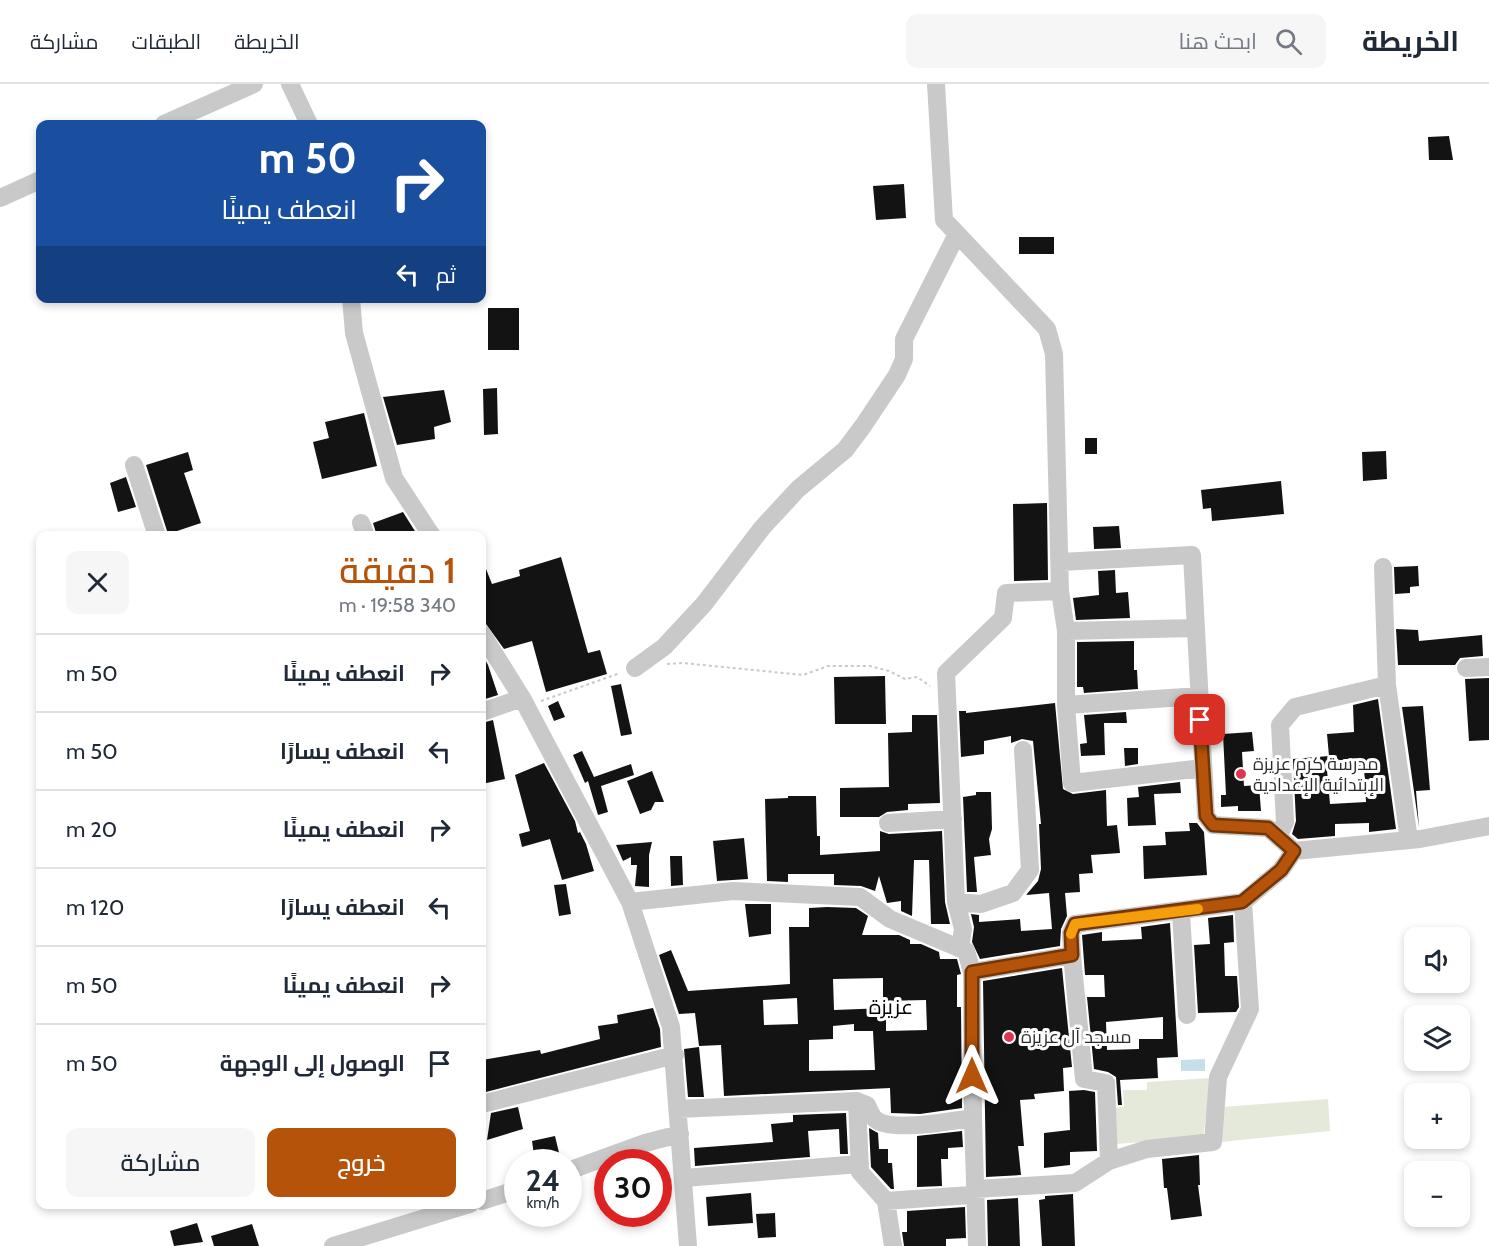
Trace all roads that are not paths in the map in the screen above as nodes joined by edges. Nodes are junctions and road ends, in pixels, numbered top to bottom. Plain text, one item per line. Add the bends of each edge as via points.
1 (254, 84) edge
2 (290, 84) edge
3 (936, 84) edge
4 (173, 120) edge
5 (307, 120) edge
6 (36, 182) edge
7 (0, 198) edge
8 (957, 234) junction
9 (351, 303) edge
10 (134, 465) dead end
11 (155, 531) edge
12 (429, 531) edge
13 (1061, 562) junction
14 (1383, 567) dead end
15 (1059, 591) junction
16 (1196, 628) junction
17 (1066, 632) junction
18 (486, 640) edge
19 (1489, 667) edge
20 (635, 668) road end
21 (1466, 668) dead end
22 (1387, 685) junction
23 (1199, 696) junction
24 (524, 702) junction
25 (1066, 705) junction
26 (486, 711) edge
27 (1023, 750) dead end
28 (1203, 768) junction
29 (953, 819) junction
30 (888, 824) dead end
31 (1489, 826) edge
32 (1278, 837) junction
33 (1408, 840) junction
34 (1294, 851) junction
35 (630, 902) junction
36 (956, 902) junction
37 (1242, 902) junction
38 (1181, 912) junction
39 (960, 948) junction
40 (1072, 955) junction
41 (972, 972) junction
42 (1187, 1015) dead end
43 (675, 1055) junction
44 (857, 1101) junction
45 (486, 1103) edge
46 (678, 1109) junction
47 (973, 1118) junction
48 (681, 1134) junction
49 (1109, 1161) junction
50 (860, 1164) junction
51 (582, 1166) edge
52 (684, 1178) junction
53 (975, 1189) junction
54 (504, 1194) edge
55 (486, 1200) edge
56 (886, 1201) junction
57 (454, 1209) edge
58 (333, 1246) edge
59 (688, 1246) edge
60 (893, 1246) edge
61 (977, 1246) edge

1 - 4 street
2 - 5 street
3 - 8 street via 944,220
6 - 7 street
8 - 13 street via 1047,329 1054,354
8 - 20 street via 904,339 904,360 897,375 863,426 845,450 798,489 762,528 704,604 664,647
9 - 12 street via 354,333 394,478
10 - 11 street
13 - 15 street
13 - 16 street via 1192,555
14 - 22 street
15 - 17 street
15 - 29 street via 1006,593 1003,618 946,673
16 - 17 street
16 - 23 street
17 - 25 street
18 - 24 street
19 - 21 street
22 - 32 street via 1295,708 1280,725 1285,822
22 - 33 street
23 - 25 street
23 - 28 street
24 - 26 street
24 - 35 street
25 - 28 street via 1072,783
27 - 36 street via 1030,870 1013,893 981,904
28 - 32 street via 1206,816 1213,825 1268,828
29 - 30 street
29 - 36 street
31 - 33 street
32 - 34 street
33 - 34 street
34 - 37 street via 1281,870
35 - 39 street via 733,891 861,897 890,919
35 - 43 street via 671,1027
36 - 39 street via 963,929
37 - 38 street
37 - 49 street via 1250,1009 1218,1077 1213,1142 1147,1149
38 - 40 street via 1075,924 1071,933
38 - 42 street
39 - 41 street via 966,951
40 - 41 street
40 - 49 street via 1084,1079 1106,1083
41 - 47 street
43 - 45 street
43 - 46 street
44 - 46 street
44 - 47 street via 867,1105 874,1119 885,1125 939,1124
44 - 50 street
46 - 48 street
47 - 53 street
48 - 51 street
48 - 52 street
49 - 53 street via 1075,1182
50 - 52 street
50 - 56 street via 860,1172
52 - 59 street
53 - 56 street via 970,1195
53 - 61 street
54 - 55 street
56 - 60 street
57 - 58 street

